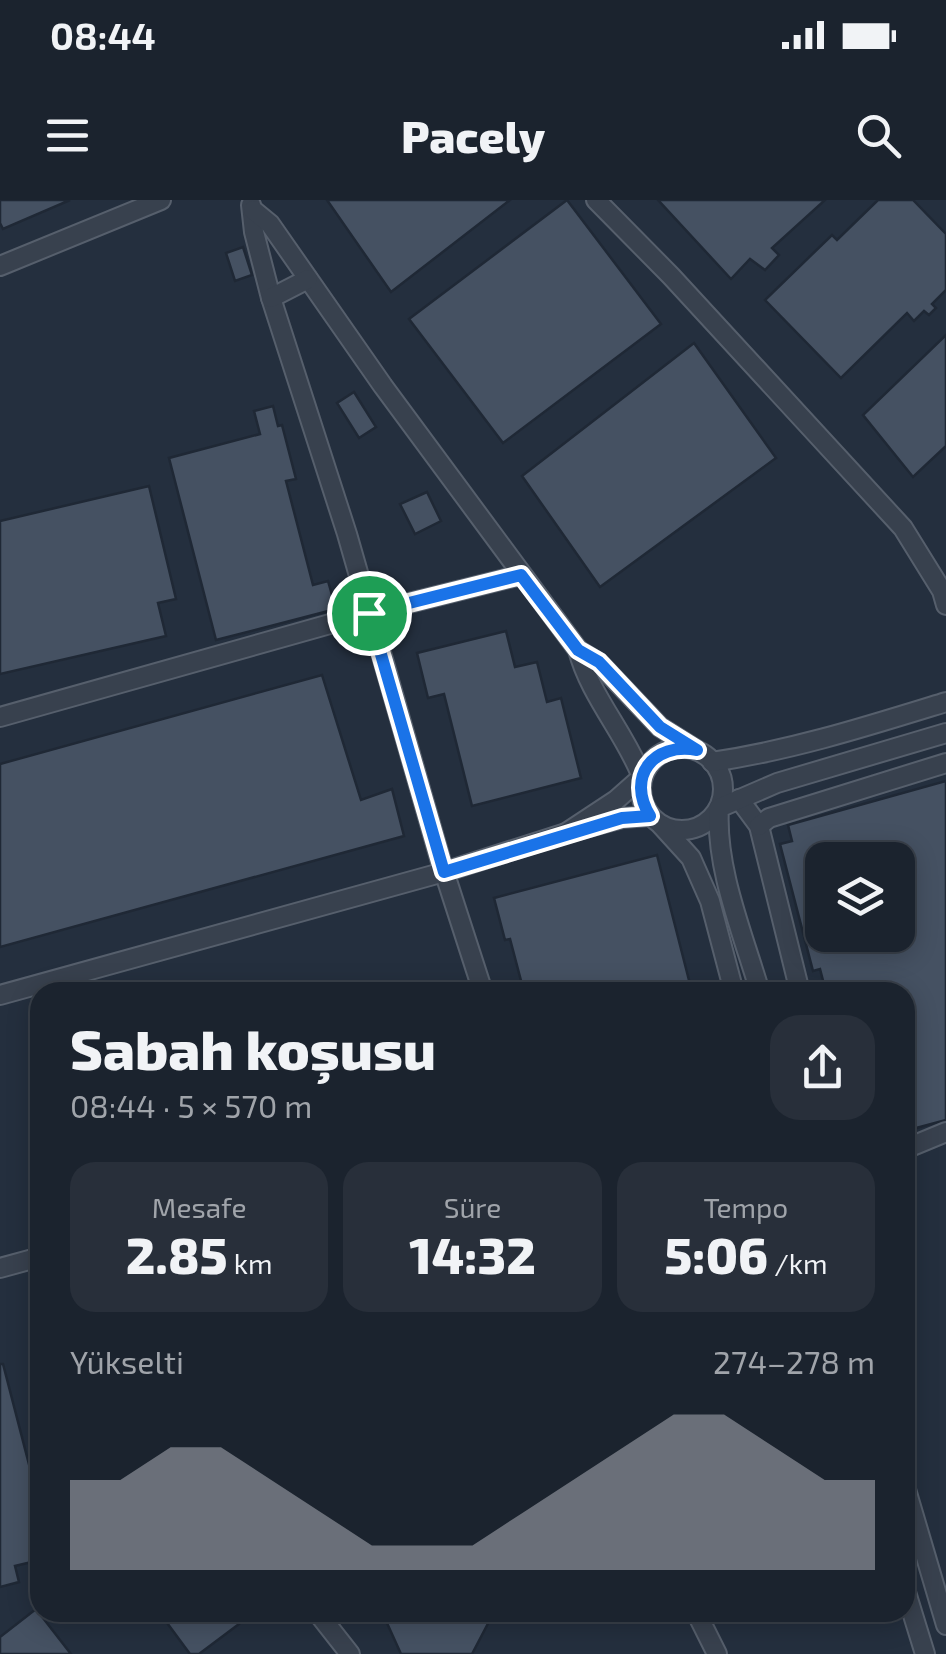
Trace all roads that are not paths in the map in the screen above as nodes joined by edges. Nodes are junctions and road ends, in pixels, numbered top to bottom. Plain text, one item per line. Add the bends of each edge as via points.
1 (161, 200) edge
2 (596, 200) edge
3 (251, 205) edge
4 (0, 266) edge
5 (308, 279) junction
6 (271, 298) junction
7 (521, 575) junction
8 (946, 605) edge
9 (369, 613) junction
10 (578, 650) junction
11 (946, 702) edge
12 (0, 717) edge
13 (946, 733) edge
14 (705, 756) junction
15 (946, 763) edge
16 (642, 777) junction
17 (739, 799) junction
18 (719, 808) junction
19 (655, 821) junction
20 (759, 826) junction
21 (566, 833) junction
22 (444, 872) junction
23 (44, 982) edge
24 (481, 982) edge
25 (731, 982) edge
26 (757, 982) edge
27 (798, 982) edge
28 (30, 986) edge
29 (0, 994) edge
30 (946, 1132) edge
31 (915, 1145) edge
32 (30, 1259) edge
33 (0, 1268) edge
34 (915, 1518) edge
35 (945, 1616) edge
36 (915, 1620) edge
37 (325, 1622) edge
38 (701, 1622) edge
39 (915, 1622) edge
40 (350, 1654) edge
41 (717, 1654) edge
42 (925, 1654) edge

1 - 4 street
2 - 8 street via 903,528
3 - 5 street
3 - 6 street
5 - 6 street
5 - 7 street
6 - 9 street
7 - 9 street
7 - 10 street
9 - 12 street
9 - 22 street
10 - 14 street via 599,662 660,727
10 - 16 street
11 - 14 street via 760,755
13 - 17 street
14 - 16 street via 670,750
14 - 18 street via 723,781
15 - 20 street
16 - 19 street via 643,804
16 - 21 street
17 - 18 street
17 - 20 street
18 - 19 street via 687,831
18 - 26 street via 724,869
19 - 21 street via 622,818
19 - 25 street via 691,858
20 - 27 street
21 - 22 street
22 - 23 street
22 - 24 street
28 - 29 street
30 - 31 street
32 - 33 street
34 - 35 street
35 - 36 street
37 - 40 street
38 - 41 street
39 - 42 street

